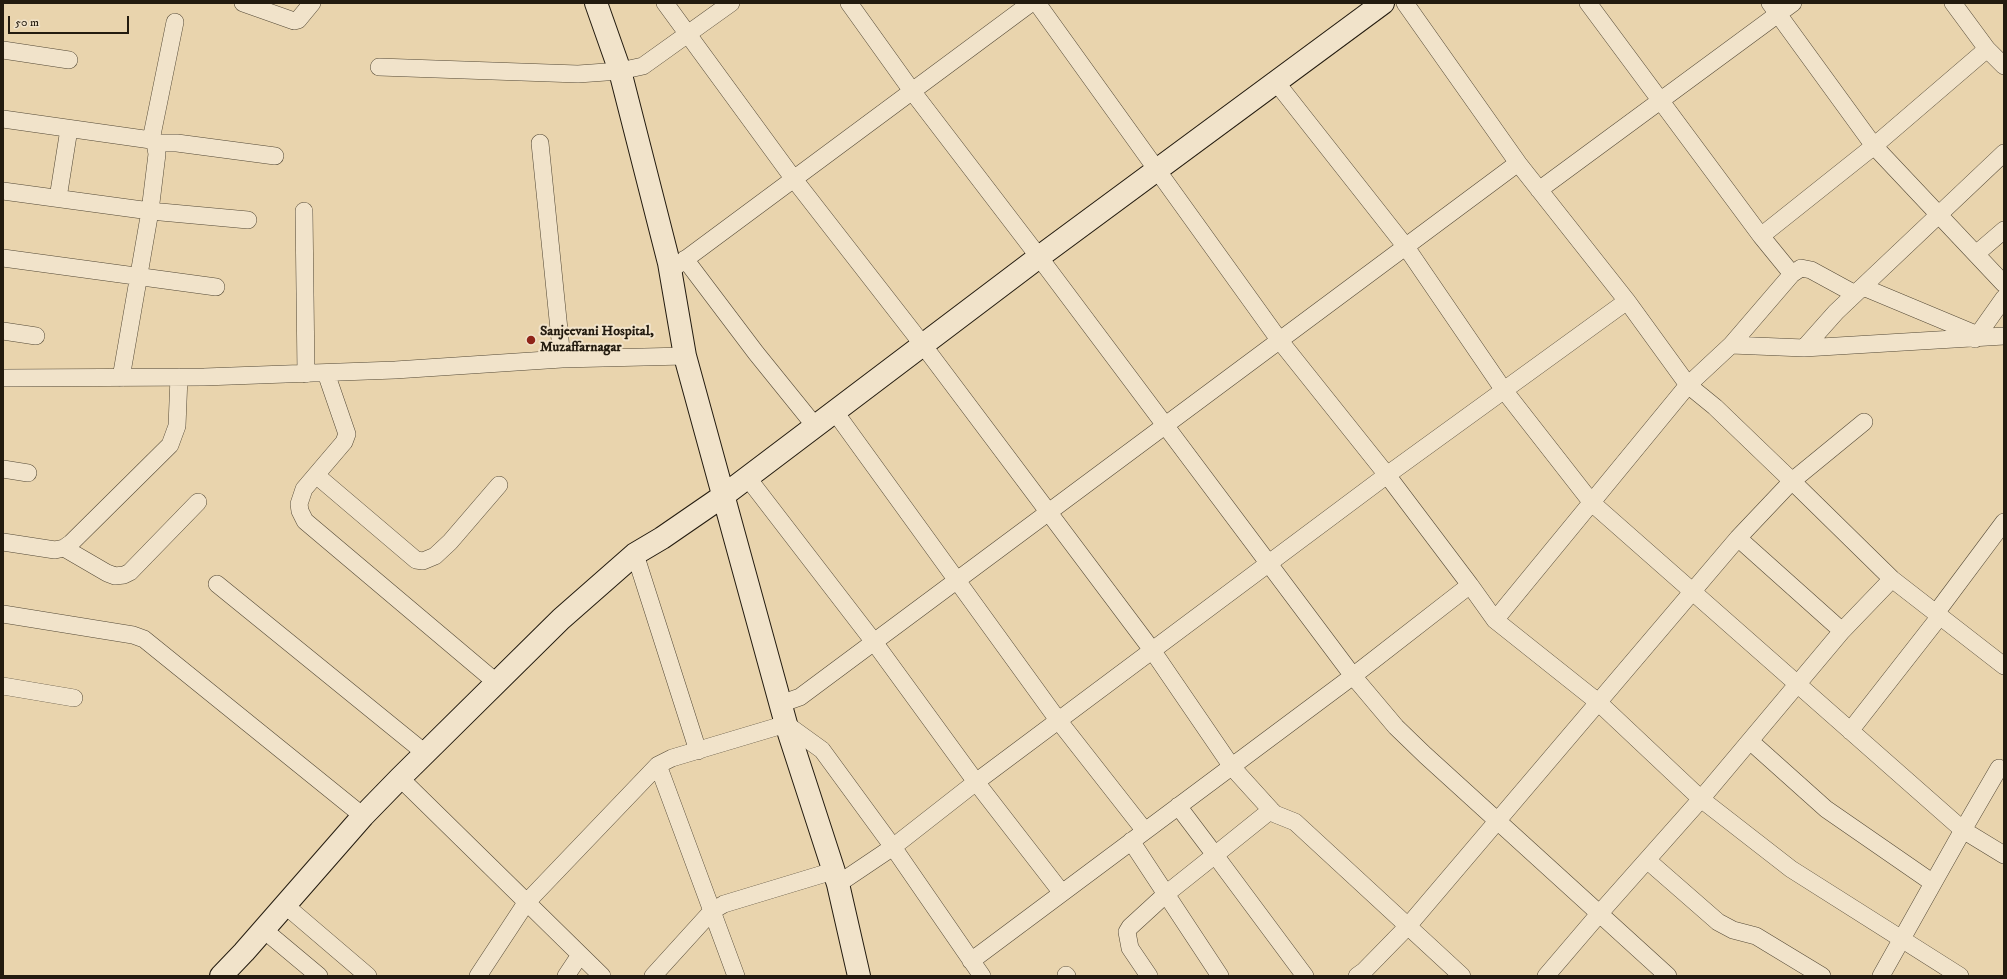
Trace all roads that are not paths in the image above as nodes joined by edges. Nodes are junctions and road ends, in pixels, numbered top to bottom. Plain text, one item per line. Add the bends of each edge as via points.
1 (243, 3) edge
2 (596, 3) edge
3 (665, 3) edge
4 (731, 3) edge
5 (849, 3) edge
6 (1031, 3) edge
7 (1037, 3) edge
8 (1383, 3) edge
9 (1406, 3) edge
10 (1588, 3) edge
11 (1793, 3) edge
12 (1953, 3) edge
13 (318, 4) edge
14 (1774, 8) edge
15 (175, 22) dead end
16 (687, 35) junction
17 (1987, 49) junction
18 (3, 50) edge
19 (69, 60) dead end
20 (379, 66) dead end
21 (2004, 66) edge
22 (620, 71) junction
23 (1276, 82) junction
24 (912, 91) junction
25 (1662, 101) junction
26 (3, 119) edge
27 (69, 129) junction
28 (153, 142) junction
29 (540, 142) dead end
30 (1874, 146) junction
31 (2004, 153) edge
32 (275, 156) dead end
33 (1518, 164) junction
34 (1157, 171) junction
35 (793, 178) junction
36 (1539, 190) junction
37 (3, 191) edge
38 (58, 198) junction
39 (150, 211) junction
40 (304, 211) dead end
41 (1940, 215) junction
42 (248, 220) dead end
43 (2004, 230) edge
44 (1761, 236) junction
45 (1406, 247) junction
46 (1976, 254) junction
47 (1039, 257) junction
48 (3, 258) edge
49 (678, 264) junction
50 (1792, 274) junction
51 (138, 277) junction
52 (2004, 284) edge
53 (216, 287) dead end
54 (1859, 291) junction
55 (2004, 298) edge
56 (1627, 301) junction
57 (3, 331) edge
58 (36, 336) dead end
59 (2004, 336) edge
60 (1976, 337) junction
61 (1280, 341) junction
62 (923, 345) junction
63 (1730, 345) junction
64 (1804, 348) junction
65 (685, 356) junction
66 (562, 359) junction
67 (326, 373) junction
68 (306, 374) junction
69 (179, 377) junction
70 (3, 378) edge
71 (121, 378) junction
72 (1688, 385) junction
73 (1503, 389) junction
74 (835, 412) junction
75 (1864, 422) dead end
76 (815, 426) junction
77 (1164, 427) junction
78 (3, 469) edge
79 (28, 473) dead end
80 (316, 475) junction
81 (1387, 475) junction
82 (747, 477) junction
83 (1792, 481) junction
84 (499, 485) dead end
85 (723, 496) junction
86 (198, 502) dead end
87 (1592, 504) junction
88 (1048, 513) junction
89 (2002, 530) edge
90 (1738, 538) junction
91 (3, 542) edge
92 (64, 548) junction
93 (635, 554) junction
94 (1269, 563) junction
95 (1892, 579) junction
96 (957, 581) junction
97 (217, 584) dead end
98 (1470, 585) junction
99 (1693, 592) junction
100 (3, 614) edge
101 (1938, 614) junction
102 (1495, 620) junction
103 (1842, 631) junction
104 (874, 642) junction
105 (1152, 650) junction
106 (2004, 666) edge
107 (1353, 676) junction
108 (496, 682) junction
109 (1797, 685) junction
110 (3, 686) edge
111 (74, 698) dead end
112 (1598, 702) junction
113 (780, 704) junction
114 (1058, 720) junction
115 (786, 724) junction
116 (1850, 731) junction
117 (1750, 741) junction
118 (698, 751) junction
119 (425, 753) junction
120 (658, 766) junction
121 (1232, 767) junction
122 (2000, 768) dead end
123 (400, 778) junction
124 (976, 782) junction
125 (1701, 799) junction
126 (1178, 806) junction
127 (1271, 810) junction
128 (363, 816) junction
129 (1498, 820) junction
130 (1962, 830) junction
131 (1145, 831) junction
132 (1131, 841) junction
133 (893, 847) junction
134 (1215, 855) junction
135 (2004, 855) edge
136 (1647, 860) junction
137 (836, 877) junction
138 (1933, 883) junction
139 (1062, 893) junction
140 (1166, 894) junction
141 (526, 903) junction
142 (286, 906) junction
143 (712, 911) junction
144 (1598, 914) junction
145 (1408, 926) junction
146 (264, 930) junction
147 (1901, 940) junction
148 (580, 955) junction
149 (971, 960) junction
150 (1550, 974) edge
151 (223, 975) edge
152 (319, 976) edge
153 (368, 976) edge
154 (478, 976) edge
155 (566, 976) edge
156 (602, 976) edge
157 (653, 976) edge
158 (736, 976) edge
159 (859, 976) edge
160 (982, 976) edge
161 (1149, 976) edge
162 (1220, 976) edge
163 (1304, 976) edge
164 (1357, 976) edge
165 (1462, 976) edge
166 (1668, 976) edge
167 (1822, 976) edge
168 (1881, 976) edge
169 (1960, 976) edge

1 - 13 street via 294,21
2 - 22 street
3 - 16 street
4 - 16 street
5 - 24 street
6 - 24 street
7 - 34 street
8 - 23 street
9 - 33 street
10 - 25 street
11 - 14 street
12 - 17 street
14 - 25 street
14 - 30 street
15 - 28 street
16 - 22 street via 642,66
16 - 35 street
17 - 21 street
17 - 30 street
18 - 19 street
20 - 22 street via 578,74
22 - 49 street
23 - 34 street
23 - 45 street
24 - 35 street
24 - 47 street
25 - 36 street
25 - 44 street
26 - 27 street
27 - 28 street
27 - 38 street
28 - 32 street
28 - 39 street via 156,154
29 - 66 street
30 - 41 street
30 - 44 street
31 - 41 street
33 - 36 street
33 - 45 street
34 - 47 street
34 - 61 street
35 - 49 street
35 - 62 street
36 - 56 street
37 - 38 street
38 - 39 street
39 - 42 street
39 - 51 street
40 - 68 street
41 - 46 street
41 - 54 street
43 - 46 street
44 - 50 street
45 - 61 street
45 - 73 street
46 - 52 street
47 - 62 street
47 - 77 street
48 - 51 street
49 - 65 street
49 - 76 street via 756,353
50 - 54 street via 1801,268 1811,270
50 - 63 street
51 - 53 street
51 - 71 street
54 - 60 street
54 - 64 street
55 - 60 street
56 - 72 street
56 - 73 street
57 - 58 street
59 - 60 street
60 - 64 street
61 - 77 street
61 - 81 street
62 - 74 street
62 - 88 street
63 - 64 street
63 - 72 street
65 - 66 street
65 - 85 street
66 - 67 street
67 - 68 street
67 - 80 street via 347,434 344,442
68 - 69 street
69 - 71 street
69 - 92 street via 176,426 170,445
70 - 71 street
72 - 83 street via 1715,407
72 - 87 street
73 - 81 street
73 - 87 street
74 - 76 street
74 - 96 street
75 - 83 street
76 - 82 street
77 - 88 street
77 - 94 street
78 - 79 street
80 - 84 street via 416,560 423,561 435,556 450,542
80 - 108 street via 300,498 300,511 304,521
81 - 94 street
81 - 98 street
82 - 85 street
82 - 104 street
83 - 90 street
83 - 95 street
85 - 93 street
85 - 113 street
86 - 92 street via 130,572 124,575 107,573
87 - 99 street
87 - 102 street
88 - 96 street
88 - 105 street
89 - 101 street
90 - 99 street
90 - 103 street
91 - 92 street via 55,550
93 - 108 street via 560,620
93 - 118 street
94 - 105 street
94 - 107 street
95 - 101 street
95 - 103 street
96 - 104 street
96 - 114 street
97 - 119 street
98 - 102 street
98 - 107 street
99 - 109 street
99 - 112 street
100 - 128 street via 133,635 144,640
101 - 106 street
101 - 116 street
102 - 112 street
103 - 109 street
104 - 113 street via 800,697
104 - 124 street
105 - 114 street
105 - 121 street
107 - 121 street
107 - 129 street via 1396,727 1425,756
108 - 119 street
109 - 116 street
109 - 117 street
110 - 111 street
112 - 125 street
112 - 129 street
113 - 115 street
114 - 124 street
114 - 131 street
115 - 118 street
115 - 133 street via 822,750
115 - 137 street
116 - 130 street
117 - 125 street
117 - 138 street via 1826,809
118 - 120 street via 672,758
119 - 123 street
120 - 141 street
120 - 143 street
121 - 126 street
121 - 127 street
122 - 130 street
123 - 128 street
123 - 141 street
124 - 133 street
124 - 139 street
125 - 136 street
125 - 147 street via 1791,869
126 - 131 street
126 - 134 street
127 - 134 street
127 - 145 street via 1295,822
128 - 142 street
129 - 144 street
129 - 145 street
130 - 135 street
130 - 138 street
131 - 132 street
132 - 139 street
132 - 140 street
133 - 137 street
133 - 149 street
134 - 140 street
134 - 163 street
136 - 144 street
136 - 167 street via 1718,922 1733,930 1756,936
137 - 143 street via 724,904
137 - 159 street
138 - 147 street
139 - 149 street
140 - 161 street via 1127,932 1130,948
140 - 162 street
141 - 148 street
141 - 154 street
142 - 146 street
142 - 153 street
143 - 157 street
143 - 158 street
144 - 150 street
144 - 166 street
145 - 164 street
145 - 165 street
146 - 151 street
146 - 152 street
147 - 168 street
147 - 169 street
148 - 155 street
148 - 156 street
149 - 160 street

